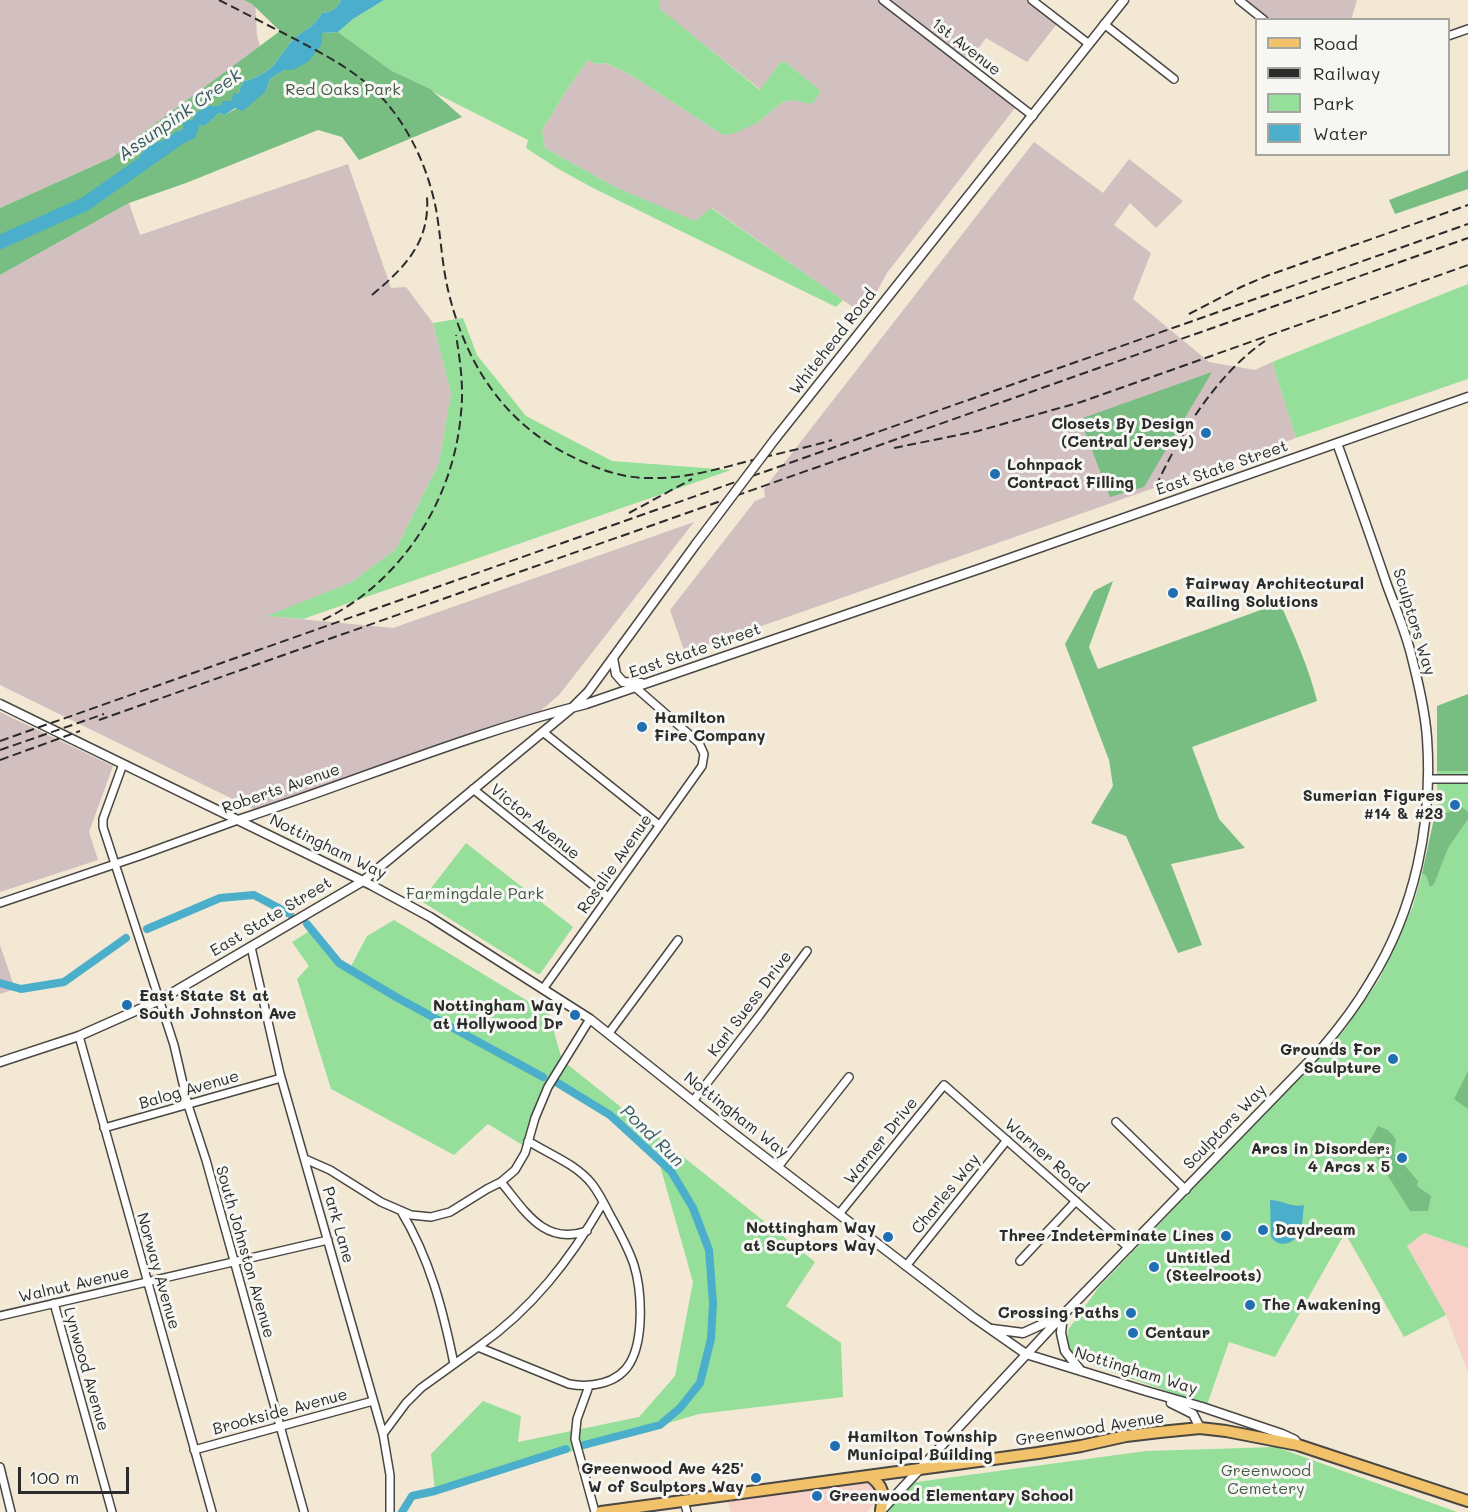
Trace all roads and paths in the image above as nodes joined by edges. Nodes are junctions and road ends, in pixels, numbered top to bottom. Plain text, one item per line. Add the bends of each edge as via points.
1 (883, 0) edge
2 (898, 0) edge
3 (1032, 0) edge
4 (1124, 0) edge
5 (1239, 0) edge
6 (892, 7) junction
7 (1262, 18) edge
8 (1104, 24) junction
9 (1468, 29) edge
10 (1450, 36) edge
11 (1089, 44) junction
12 (1174, 79) dead end
13 (1033, 116) junction
14 (1468, 397) edge
15 (1337, 443) junction
16 (613, 658) junction
17 (645, 684) junction
18 (635, 687) junction
19 (0, 704) edge
20 (573, 707) junction
21 (543, 732) junction
22 (123, 764) junction
23 (1428, 779) junction
24 (1468, 779) edge
25 (473, 789) junction
26 (238, 820) junction
27 (659, 825) junction
28 (115, 864) junction
29 (363, 881) junction
30 (608, 897) junction
31 (0, 903) edge
32 (678, 940) dead end
33 (251, 947) junction
34 (807, 951) dead end
35 (543, 989) junction
36 (160, 1000) junction
37 (590, 1019) junction
38 (609, 1033) junction
39 (79, 1036) junction
40 (0, 1062) edge
41 (849, 1077) dead end
42 (281, 1078) junction
43 (944, 1085) joint
44 (693, 1101) junction
45 (188, 1105) junction
46 (1116, 1122) dead end
47 (104, 1128) junction
48 (1007, 1140) junction
49 (528, 1141) junction
50 (305, 1159) junction
51 (778, 1167) junction
52 (501, 1182) junction
53 (1186, 1190) junction
54 (1076, 1201) junction
55 (603, 1203) junction
56 (401, 1211) junction
57 (838, 1214) junction
58 (587, 1231) junction
59 (328, 1240) junction
60 (1129, 1248) junction
61 (1020, 1261) dead end
62 (234, 1262) junction
63 (906, 1266) junction
64 (147, 1282) junction
65 (54, 1303) junction
66 (1063, 1315) junction
67 (0, 1316) edge
68 (990, 1329) junction
69 (478, 1347) junction
70 (1026, 1354) junction
71 (454, 1364) junction
72 (1081, 1371) junction
73 (589, 1386) junction
74 (1146, 1391) junction
75 (374, 1401) junction
76 (279, 1426) junction
77 (1200, 1428) junction
78 (383, 1434) junction
79 (1298, 1445) junction
80 (194, 1450) junction
81 (0, 1467) edge
82 (919, 1469) junction
83 (870, 1476) junction
84 (1468, 1501) edge
85 (685, 1506) edge
86 (881, 1511) edge
87 (11, 1512) edge
88 (112, 1512) edge
89 (212, 1512) edge
90 (304, 1512) edge
91 (390, 1512) edge
92 (595, 1512) edge
93 (601, 1512) edge

1 - 6 street, 1st Avenue
2 - 6 street
3 - 11 street
4 - 8 street, Whitehead Road
5 - 7 street
6 - 13 street, 1st Avenue
8 - 11 street, Whitehead Road
8 - 12 street
9 - 10 street
11 - 13 street, Whitehead Road
13 - 16 street, Whitehead Road, bridge via 776,439
14 - 15 street, East State Street
15 - 17 street, East State Street
15 - 23 street, Sculptors Way via 1410,651 1423,706
16 - 17 street via 616,674 623,682
16 - 20 street, Whitehead Road
17 - 18 street, East State Street
18 - 20 street, East State Street
18 - 27 street, Rosalie Avenue via 699,742 704,753 702,766
19 - 22 street, Nottingham Way
20 - 21 street, East State Street
20 - 26 street, Roberts Avenue
21 - 25 street, East State Street
21 - 27 street
22 - 26 street, Nottingham Way
22 - 28 street, South Johnston Avenue via 103,819
23 - 24 street
23 - 53 street, Sculptors Way via 1427,812 1414,880 1392,942 1372,980 1322,1048
25 - 29 street, East State Street
25 - 30 street, Victor Avenue
26 - 28 street, Roberts Avenue
26 - 29 street, Nottingham Way
27 - 30 street, Rosalie Avenue
28 - 31 street, Roberts Avenue
28 - 36 street, South Johnston Avenue
29 - 33 street, East State Street
29 - 35 street, Nottingham Way via 430,917
30 - 35 street, Rosalie Avenue
32 - 38 street
33 - 36 street, East State Street
33 - 42 street, Park Lane
34 - 44 street, Karl Suess Drive
35 - 37 street, Nottingham Way
36 - 39 street, East State Street
36 - 45 street, South Johnston Avenue
37 - 38 street, Nottingham Way
37 - 49 street via 548,1087
38 - 44 street, Nottingham Way
39 - 40 street, East State Street
39 - 47 street, Norway Avenue
41 - 51 street
42 - 45 street, Balog Avenue
42 - 50 street, Park Lane
43 - 48 street, Warner Road
43 - 57 street, Warner Drive
44 - 51 street, Nottingham Way
45 - 47 street, Balog Avenue
45 - 62 street, South Johnston Avenue
46 - 53 street
47 - 64 street, Norway Avenue
48 - 54 street, Warner Road
48 - 63 street, Charles Way
49 - 52 street via 521,1162
49 - 55 street via 579,1171
50 - 56 street
50 - 59 street, Park Lane
51 - 57 street, Nottingham Way
52 - 56 street via 440,1215 420,1217
52 - 58 street via 543,1228 570,1235
53 - 60 street, Sculptors Way
54 - 60 street, Warner Road
54 - 61 street
55 - 58 street
55 - 73 street via 634,1265 640,1296 639,1327 626,1369 611,1380
56 - 71 street via 427,1262
57 - 63 street, Nottingham Way
58 - 69 street via 536,1297
59 - 62 street, Walnut Avenue
59 - 75 street, Park Lane
60 - 66 street, Sculptors Way
62 - 64 street, Walnut Avenue
62 - 76 street, South Johnston Avenue
63 - 68 street, Nottingham Way
64 - 65 street, Walnut Avenue
64 - 80 street, Norway Avenue
65 - 67 street, Walnut Avenue
65 - 88 street, Lynwood Avenue
66 - 68 street via 1023,1333
66 - 70 street, Sculptors Way
66 - 72 street via 1065,1352
68 - 70 street, Nottingham Way
69 - 71 street
69 - 73 street via 569,1384
70 - 72 street, Nottingham Way
70 - 82 street, Sculptors Way
71 - 78 street via 421,1388
72 - 74 street, Nottingham Way
73 - 92 street via 577,1419 575,1439
74 - 77 street via 1193,1414
74 - 79 street, Nottingham Way via 1282,1434
75 - 76 street, Brookside Avenue
75 - 78 street, Park Lane
76 - 80 street, Brookside Avenue
76 - 90 street, South Johnston Avenue
77 - 79 main road, Greenwood Avenue
77 - 82 main road, Greenwood Avenue
78 - 91 street, Park Lane via 390,1475
79 - 84 main road, Nottingham Way
80 - 89 street, Norway Avenue
81 - 87 street
82 - 83 main road, Greenwood Avenue
82 - 86 street, Sculptors Way
83 - 85 main road, Greenwood Avenue
83 - 86 main road via 880,1485 884,1497
85 - 93 main road, Greenwood Avenue

